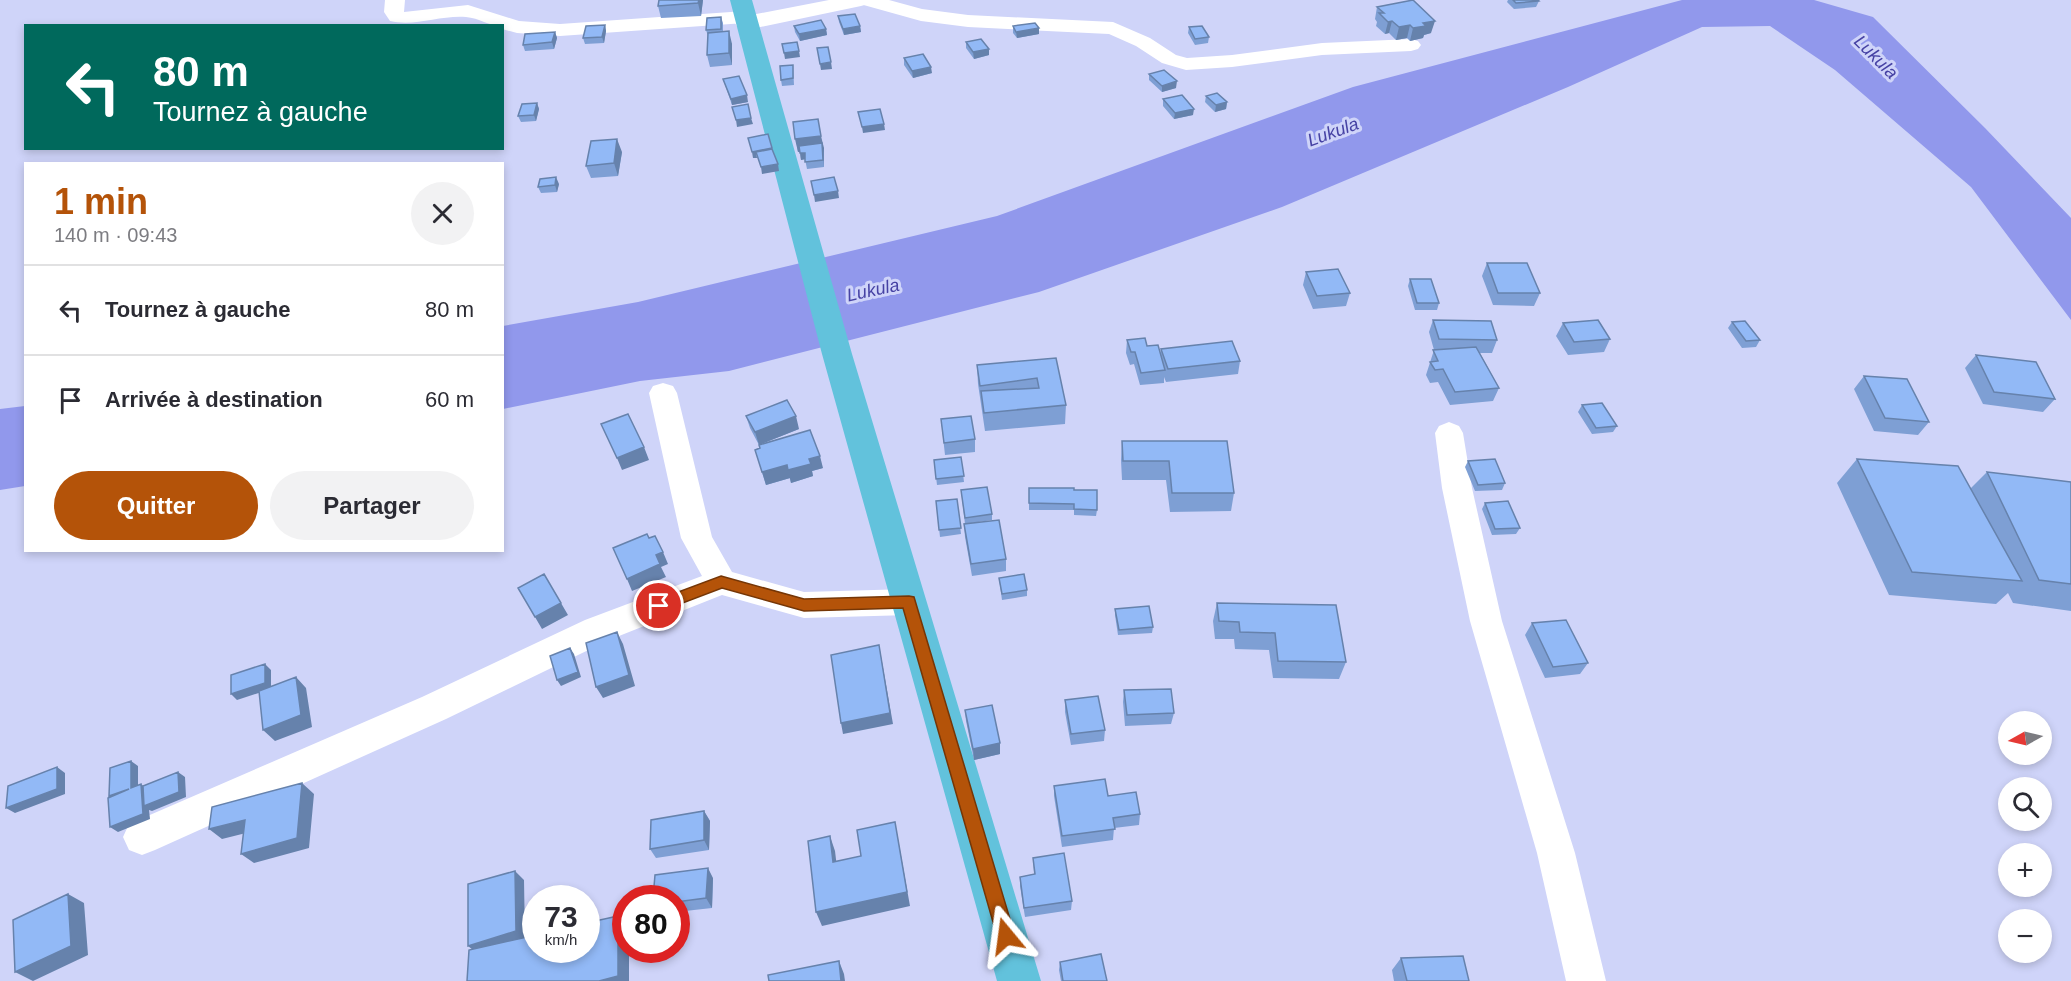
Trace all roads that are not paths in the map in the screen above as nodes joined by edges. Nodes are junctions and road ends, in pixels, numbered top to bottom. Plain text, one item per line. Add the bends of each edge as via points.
1 (395, 0) edge
2 (861, 0) edge
3 (867, 0) edge
4 (468, 6) edge
5 (744, 13) edge
6 (1412, 45) dead end
7 (663, 393) dead end
8 (1449, 433) dead end
9 (721, 582) junction
10 (909, 602) junction
11 (142, 837) dead end
12 (1019, 981) edge
13 (1586, 981) edge

1 - 4 street via 397,17 407,18
2 - 5 street
3 - 6 street via 921,15 968,21 1113,28 1169,60 1186,64 1322,49
4 - 5 street via 517,27 560,30
5 - 10 highway
7 - 9 street via 697,538
8 - 13 street via 1486,621 1556,853
9 - 10 street via 804,605
9 - 11 street via 597,630 434,708
10 - 12 highway

